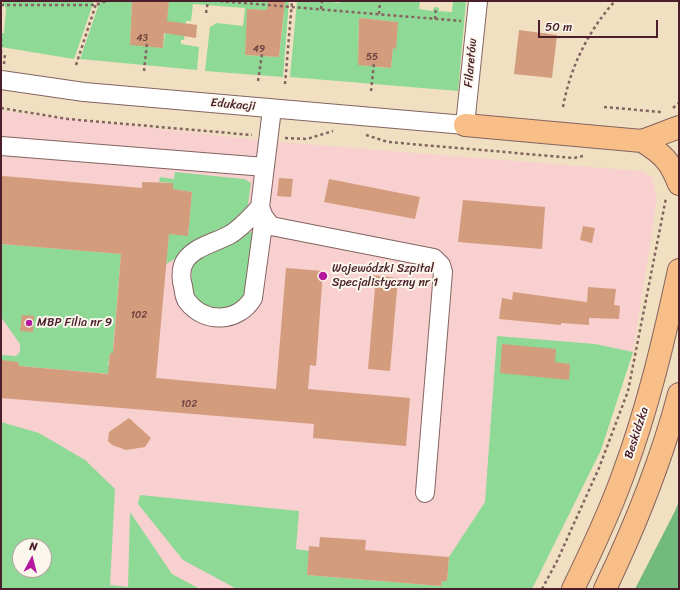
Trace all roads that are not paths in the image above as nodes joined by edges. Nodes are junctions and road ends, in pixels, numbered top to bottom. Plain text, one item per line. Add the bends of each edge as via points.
1 (478, 1) edge
2 (2, 74) edge
3 (272, 109) junction
4 (672, 116) edge
5 (465, 126) junction
6 (642, 140) junction
7 (1, 146) edge
8 (265, 167) junction
9 (672, 187) edge
10 (262, 212) junction
11 (679, 270) edge
12 (679, 394) edge
13 (675, 419) edge
14 (425, 493) dead end
15 (573, 589) edge
16 (605, 589) edge

1 - 5 street, Filaretów
2 - 3 street, Edukacji via 84,92
3 - 5 street, Edukacji
3 - 8 street
4 - 6 main road
5 - 6 main road
6 - 9 main road via 671,165
7 - 8 street
8 - 10 street
10 - 10 street via 253,298 247,308 238,315 226,318 202,314 186,300 181,281 183,265 192,254 229,235
10 - 14 street via 271,226 434,258 441,265 443,272
11 - 15 main road, Beskidzka via 664,343 643,418 600,533
12 - 13 main road
13 - 16 main road via 626,545

